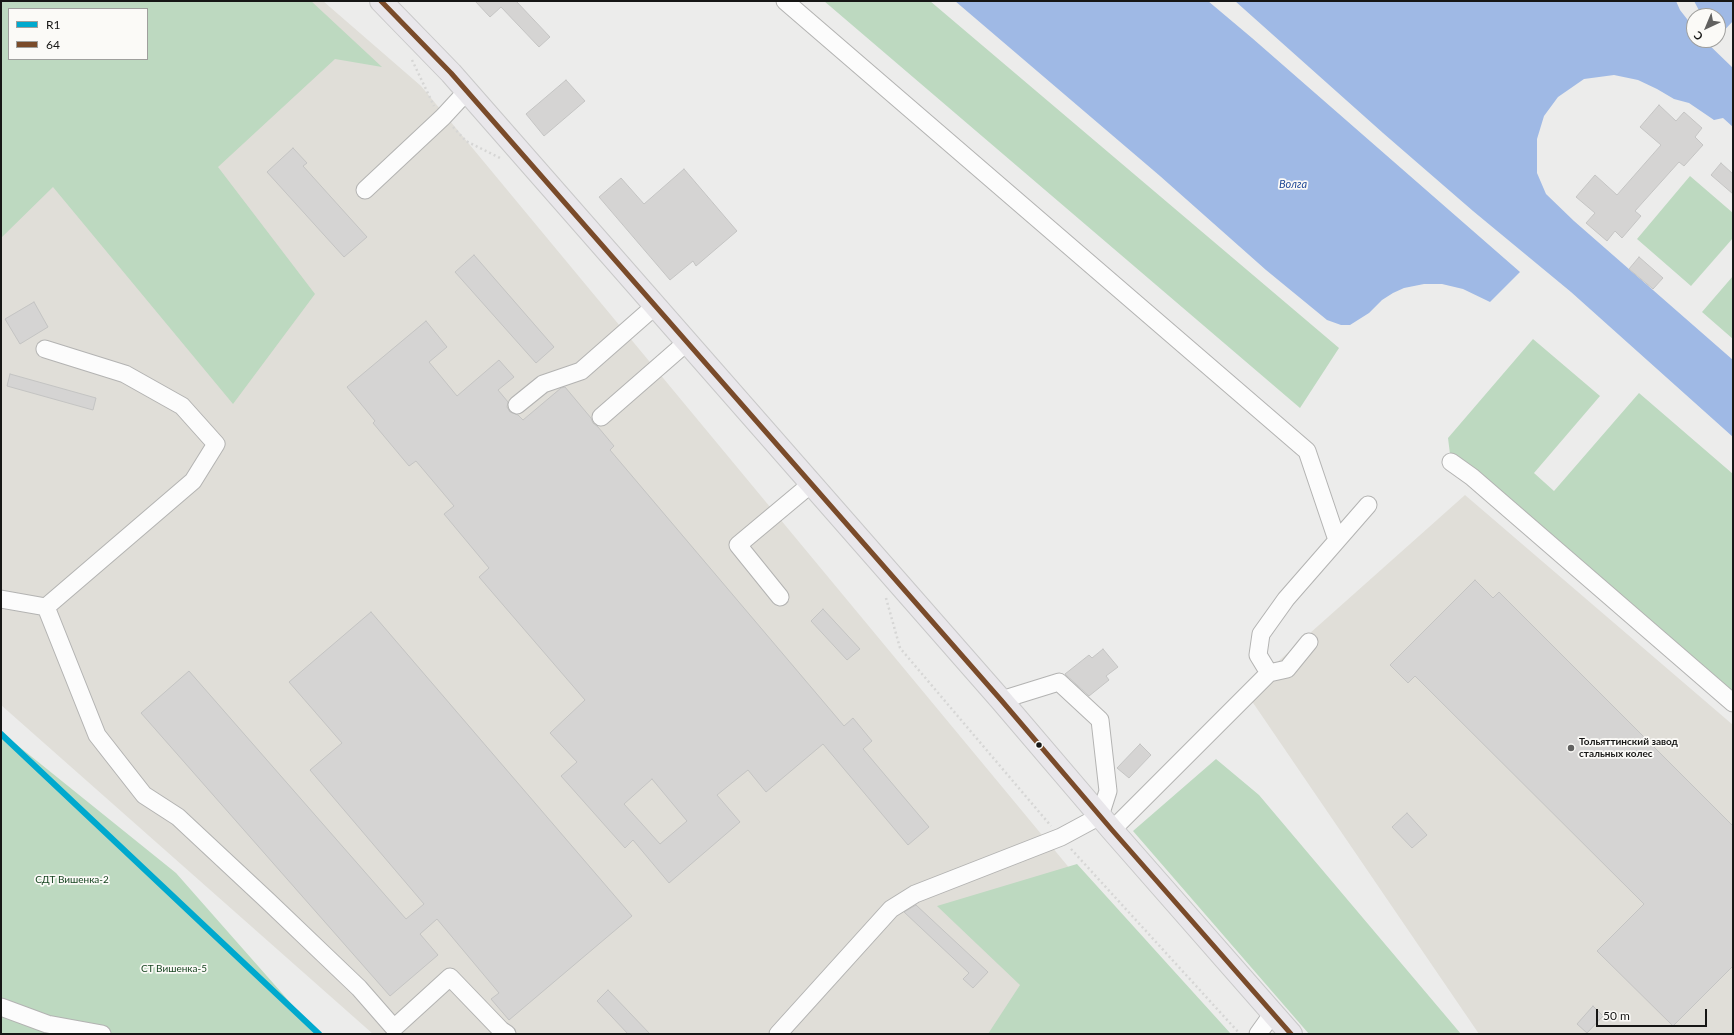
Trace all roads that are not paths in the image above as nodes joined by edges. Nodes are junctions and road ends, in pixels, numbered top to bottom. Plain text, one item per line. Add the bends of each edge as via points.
1 (381, 1) edge
2 (785, 1) edge
3 (467, 91) junction
4 (365, 190) dead end
5 (655, 306) junction
6 (687, 342) junction
7 (44, 349) dead end
8 (517, 405) dead end
9 (601, 417) dead end
10 (1451, 462) dead end
11 (811, 484) junction
12 (1368, 505) dead end
13 (1337, 540) junction
14 (780, 597) dead end
15 (1, 599) edge
16 (46, 607) junction
17 (1310, 642) dead end
18 (1269, 673) junction
19 (1001, 700) junction
20 (1733, 703) edge
21 (1106, 823) junction
22 (1, 1007) edge
23 (1273, 1013) junction
24 (41, 1029) edge
25 (102, 1034) edge
26 (507, 1034) edge
27 (778, 1034) edge
28 (1258, 1034) edge
29 (1291, 1034) edge

1 - 3 main road
2 - 13 street via 1307,451
3 - 4 street
3 - 5 main road
5 - 6 main road
5 - 8 street via 581,371 543,384
6 - 9 street
6 - 11 main road
7 - 16 street via 125,374 182,406 216,444 193,481
10 - 20 street via 1472,476
11 - 14 street via 738,545
11 - 19 main road
12 - 13 street
13 - 18 street via 1286,599 1261,634 1258,655
15 - 16 street
16 - 26 street via 97,735 144,795 178,817 359,988 394,1028 450,977
17 - 18 street via 1287,669
18 - 21 street
19 - 21 main road
19 - 21 street via 1059,682 1100,720 1108,791
21 - 23 main road
21 - 27 street via 1061,837 915,894 890,909
22 - 24 street
23 - 28 street
23 - 29 main road
24 - 25 street

